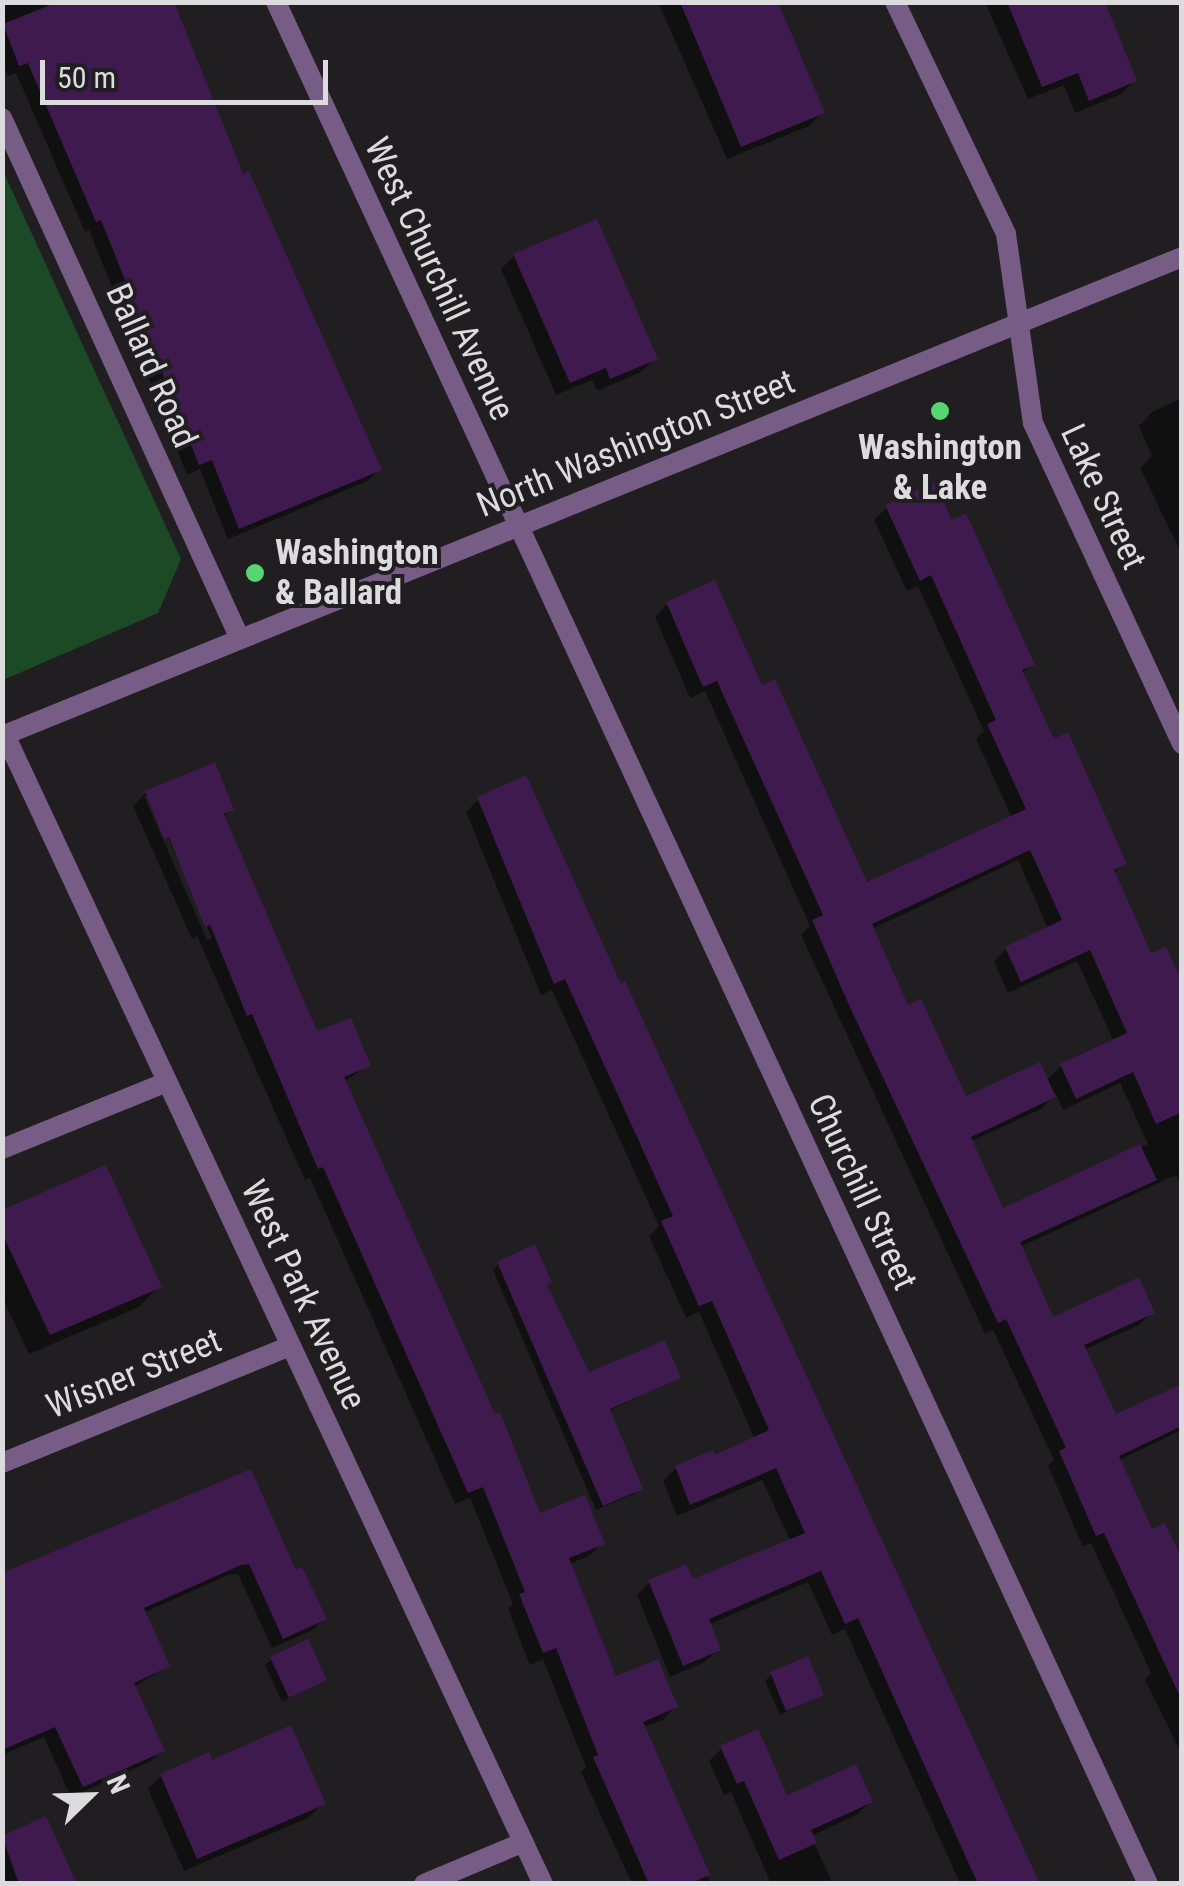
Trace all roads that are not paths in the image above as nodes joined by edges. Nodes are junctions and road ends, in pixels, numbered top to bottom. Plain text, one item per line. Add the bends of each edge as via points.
1 (276, 2) edge
2 (895, 2) edge
3 (2, 118) edge
4 (1182, 258) edge
5 (1018, 324) junction
6 (518, 527) junction
7 (240, 640) junction
8 (4, 735) edge
9 (1182, 744) edge
10 (167, 1082) junction
11 (2, 1150) edge
12 (290, 1346) junction
13 (2, 1462) edge
14 (524, 1842) junction
15 (424, 1884) edge
16 (542, 1884) edge
17 (1148, 1884) edge

1 - 6 street, West Churchill Avenue
2 - 5 street, Lake Street via 1006,234
3 - 7 street, Ballard Road
4 - 5 street, North Washington Street
5 - 6 street, North Washington Street
5 - 9 street, Lake Street via 1033,423
6 - 7 street, North Washington Street
6 - 17 street, Churchill Street
7 - 8 street, North Washington Street
8 - 10 street, West Park Avenue
10 - 11 street
10 - 12 street, West Park Avenue
12 - 13 street, Wisner Street
12 - 14 street, West Park Avenue
14 - 15 street
14 - 16 street, West Park Avenue

